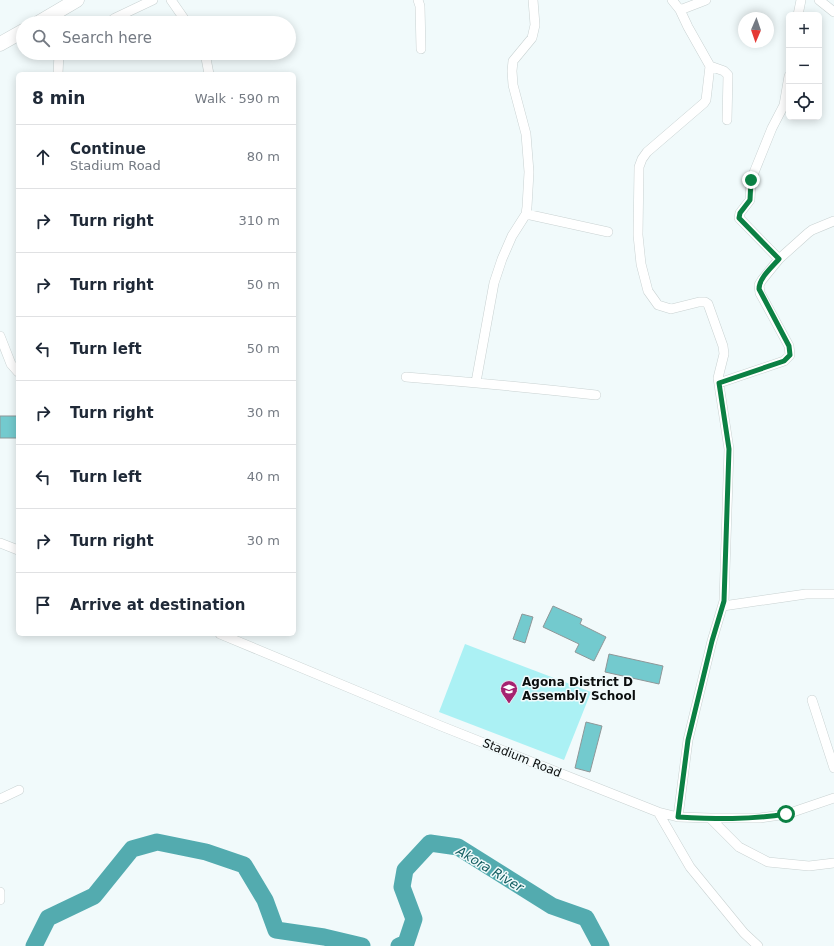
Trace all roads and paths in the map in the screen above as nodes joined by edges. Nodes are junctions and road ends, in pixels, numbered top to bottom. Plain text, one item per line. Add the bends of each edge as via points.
1 (77, 0) edge
2 (153, 0) edge
3 (171, 0) edge
4 (418, 0) edge
5 (533, 0) edge
6 (672, 0) edge
7 (706, 0) edge
8 (802, 0) edge
9 (819, 0) edge
10 (832, 8) edge
11 (680, 10) junction
12 (799, 12) edge
13 (60, 16) edge
14 (118, 16) edge
15 (182, 16) edge
16 (16, 35) edge
17 (0, 44) edge
18 (421, 49) dead end
19 (58, 60) edge
20 (206, 60) edge
21 (710, 66) junction
22 (58, 72) edge
23 (209, 72) edge
24 (788, 84) edge
25 (727, 120) dead end
26 (526, 214) junction
27 (834, 221) edge
28 (608, 232) dead end
29 (779, 259) junction
30 (0, 336) edge
31 (16, 370) edge
32 (406, 377) dead end
33 (476, 382) junction
34 (719, 383) junction
35 (596, 395) dead end
36 (0, 543) edge
37 (16, 549) edge
38 (834, 594) edge
39 (723, 606) junction
40 (225, 636) edge
41 (812, 700) dead end
42 (834, 768) edge
43 (19, 790) dead end
44 (834, 798) edge
45 (0, 799) edge
46 (658, 812) junction
47 (678, 817) junction
48 (710, 818) junction
49 (834, 863) edge
50 (0, 892) edge
51 (0, 900) edge
52 (758, 946) edge

1 - 13 main road
2 - 14 street
3 - 15 street
4 - 18 street
5 - 26 street via 536,25 532,38 513,61 512,71 513,85 526,134 529,172
6 - 11 street
7 - 11 street
8 - 12 street
9 - 10 street
11 - 21 street
16 - 17 main road
19 - 22 street
20 - 23 street
21 - 25 street via 728,75
21 - 34 street via 704,103 642,159 639,167 638,235 641,264 648,291 658,305 671,309 699,302 708,304 724,346
24 - 29 street via 784,105 751,180 750,200 739,218
26 - 28 street
26 - 33 street via 512,236 494,283
27 - 29 street via 812,230
29 - 34 street via 762,280 759,289 789,346 790,355 784,361
30 - 31 street via 11,364
32 - 33 street
33 - 35 street
34 - 39 street via 729,449
36 - 37 street
38 - 39 street via 806,594
39 - 47 street via 688,740
40 - 46 street, Stadium Road via 441,726
41 - 42 street
43 - 45 street
44 - 48 street, Stadium Road via 786,814 760,818
46 - 47 street, Stadium Road
46 - 52 street via 690,868 744,933
47 - 48 street, Stadium Road
48 - 49 street via 739,847 768,862 809,866
50 - 51 street

